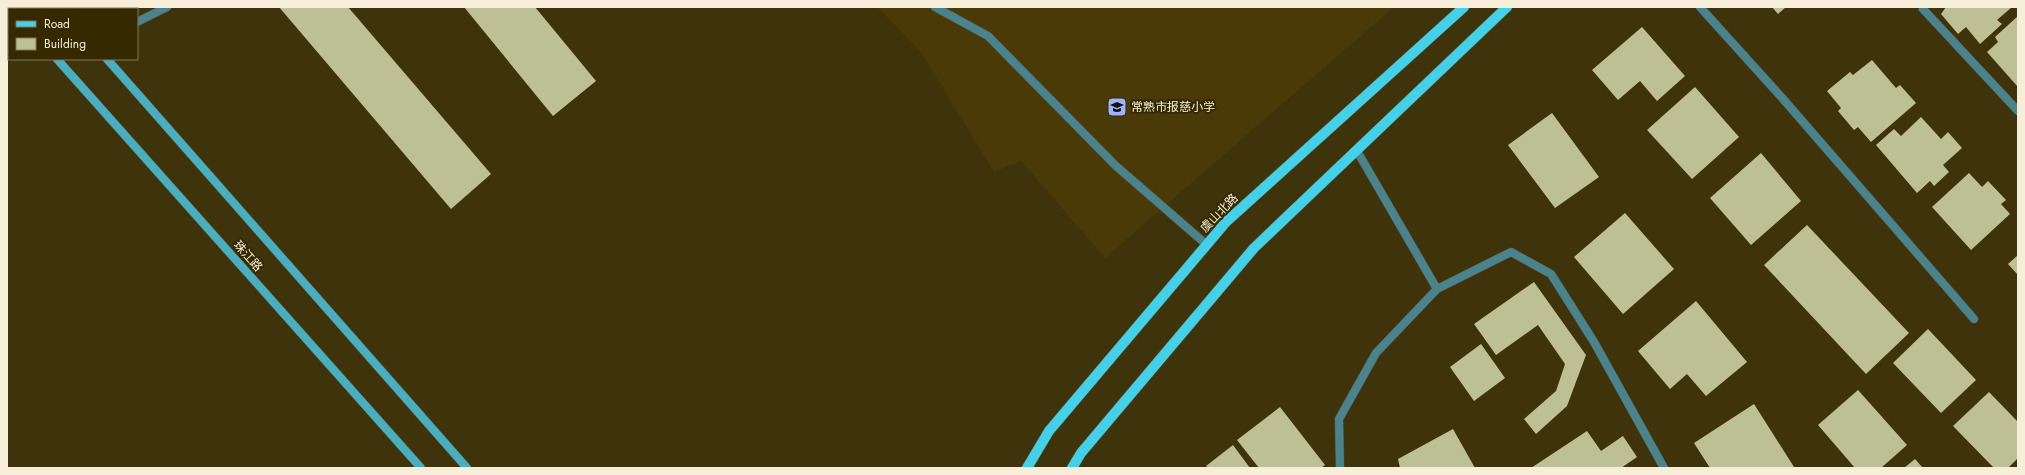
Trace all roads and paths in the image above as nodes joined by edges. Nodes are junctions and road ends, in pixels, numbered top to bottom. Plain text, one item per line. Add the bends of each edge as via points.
1 (167, 7) edge
2 (935, 7) edge
3 (1464, 7) edge
4 (1507, 7) edge
5 (1700, 7) edge
6 (1923, 9) dead end
7 (138, 22) edge
8 (58, 60) edge
9 (108, 60) edge
10 (2018, 111) edge
11 (1357, 150) junction
12 (1207, 244) junction
13 (1437, 289) junction
14 (1974, 319) dead end
15 (421, 468) edge
16 (467, 468) edge
17 (1027, 468) edge
18 (1072, 468) edge
19 (1340, 468) edge
20 (1664, 468) edge

1 - 7 street
2 - 12 street via 988,36 1116,166
3 - 12 main road, 虞山北路 via 1226,222
4 - 11 main road
5 - 14 street
6 - 10 street
8 - 15 main road, 珠江路
9 - 16 main road, 珠江路
11 - 13 street
11 - 18 main road via 1254,248 1081,453
12 - 17 main road, 虞山北路 via 1049,431
13 - 19 street via 1376,353 1339,419
13 - 20 street via 1511,252 1551,274 1594,342

